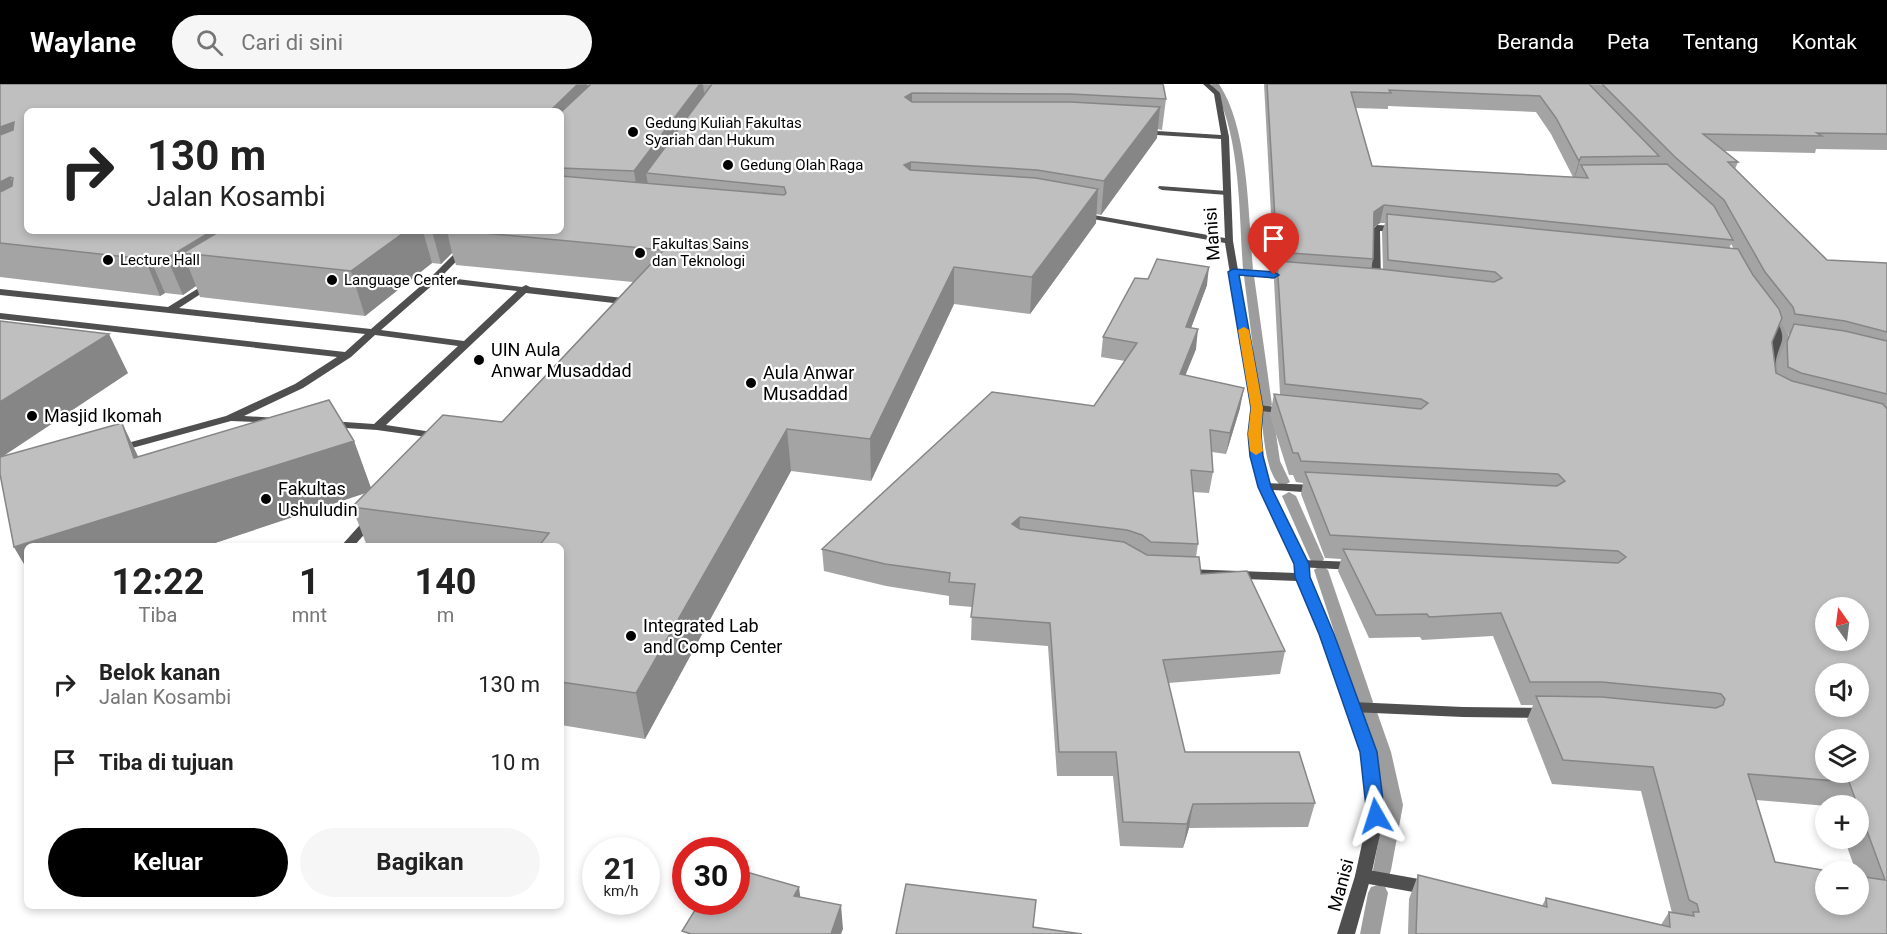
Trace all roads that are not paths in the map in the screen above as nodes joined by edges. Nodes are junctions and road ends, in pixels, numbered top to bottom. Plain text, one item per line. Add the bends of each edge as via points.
1 (1206, 84) edge
2 (1136, 132) edge
3 (1225, 137) junction
4 (1162, 188) dead end
5 (1227, 193) junction
6 (1068, 213) edge
7 (1404, 230) edge
8 (479, 234) edge
9 (1229, 241) junction
10 (459, 243) dead end
11 (470, 244) junction
12 (1233, 272) junction
13 (1304, 277) edge
14 (434, 279) junction
15 (216, 280) edge
16 (1388, 285) edge
17 (526, 288) junction
18 (0, 292) edge
19 (1764, 310) edge
20 (168, 311) junction
21 (0, 316) edge
22 (627, 318) edge
23 (373, 332) junction
24 (467, 344) junction
25 (346, 355) junction
26 (1770, 381) edge
27 (1257, 408) junction
28 (1302, 413) edge
29 (230, 418) junction
30 (287, 422) edge
31 (320, 424) edge
32 (377, 427) junction
33 (448, 440) edge
34 (104, 452) edge
35 (1264, 487) junction
36 (1334, 489) edge
37 (378, 512) edge
38 (350, 543) edge
39 (1373, 567) edge
40 (1302, 570) junction
41 (1167, 572) edge
42 (1352, 707) junction
43 (1556, 713) edge
44 (1363, 876) junction
45 (1444, 891) edge
46 (1346, 934) edge

1 - 3 street, Manisi via 1216,93
2 - 3 street
3 - 5 street, Manisi
4 - 5 street
5 - 9 street, Manisi
6 - 9 street
7 - 16 street via 1376,230 1371,283
8 - 11 street
9 - 12 street, Manisi
10 - 11 street
11 - 14 street
12 - 13 street
12 - 27 street, Manisi
14 - 17 street
14 - 23 street
15 - 20 street
17 - 22 street via 631,302 635,306
17 - 24 street
18 - 20 street
19 - 26 street via 1785,338 1770,362
20 - 23 street
21 - 25 street
23 - 24 street
23 - 25 street
24 - 32 street
25 - 29 street via 299,386
27 - 28 street
27 - 35 street, Manisi via 1254,434
29 - 30 street
29 - 34 street
31 - 32 street
32 - 33 street
35 - 36 street
35 - 40 street, Manisi
37 - 38 street
39 - 40 street
40 - 41 street
40 - 42 street, Manisi
42 - 43 street
42 - 44 street, Manisi via 1369,752 1376,816
44 - 45 street
44 - 46 street, Manisi

